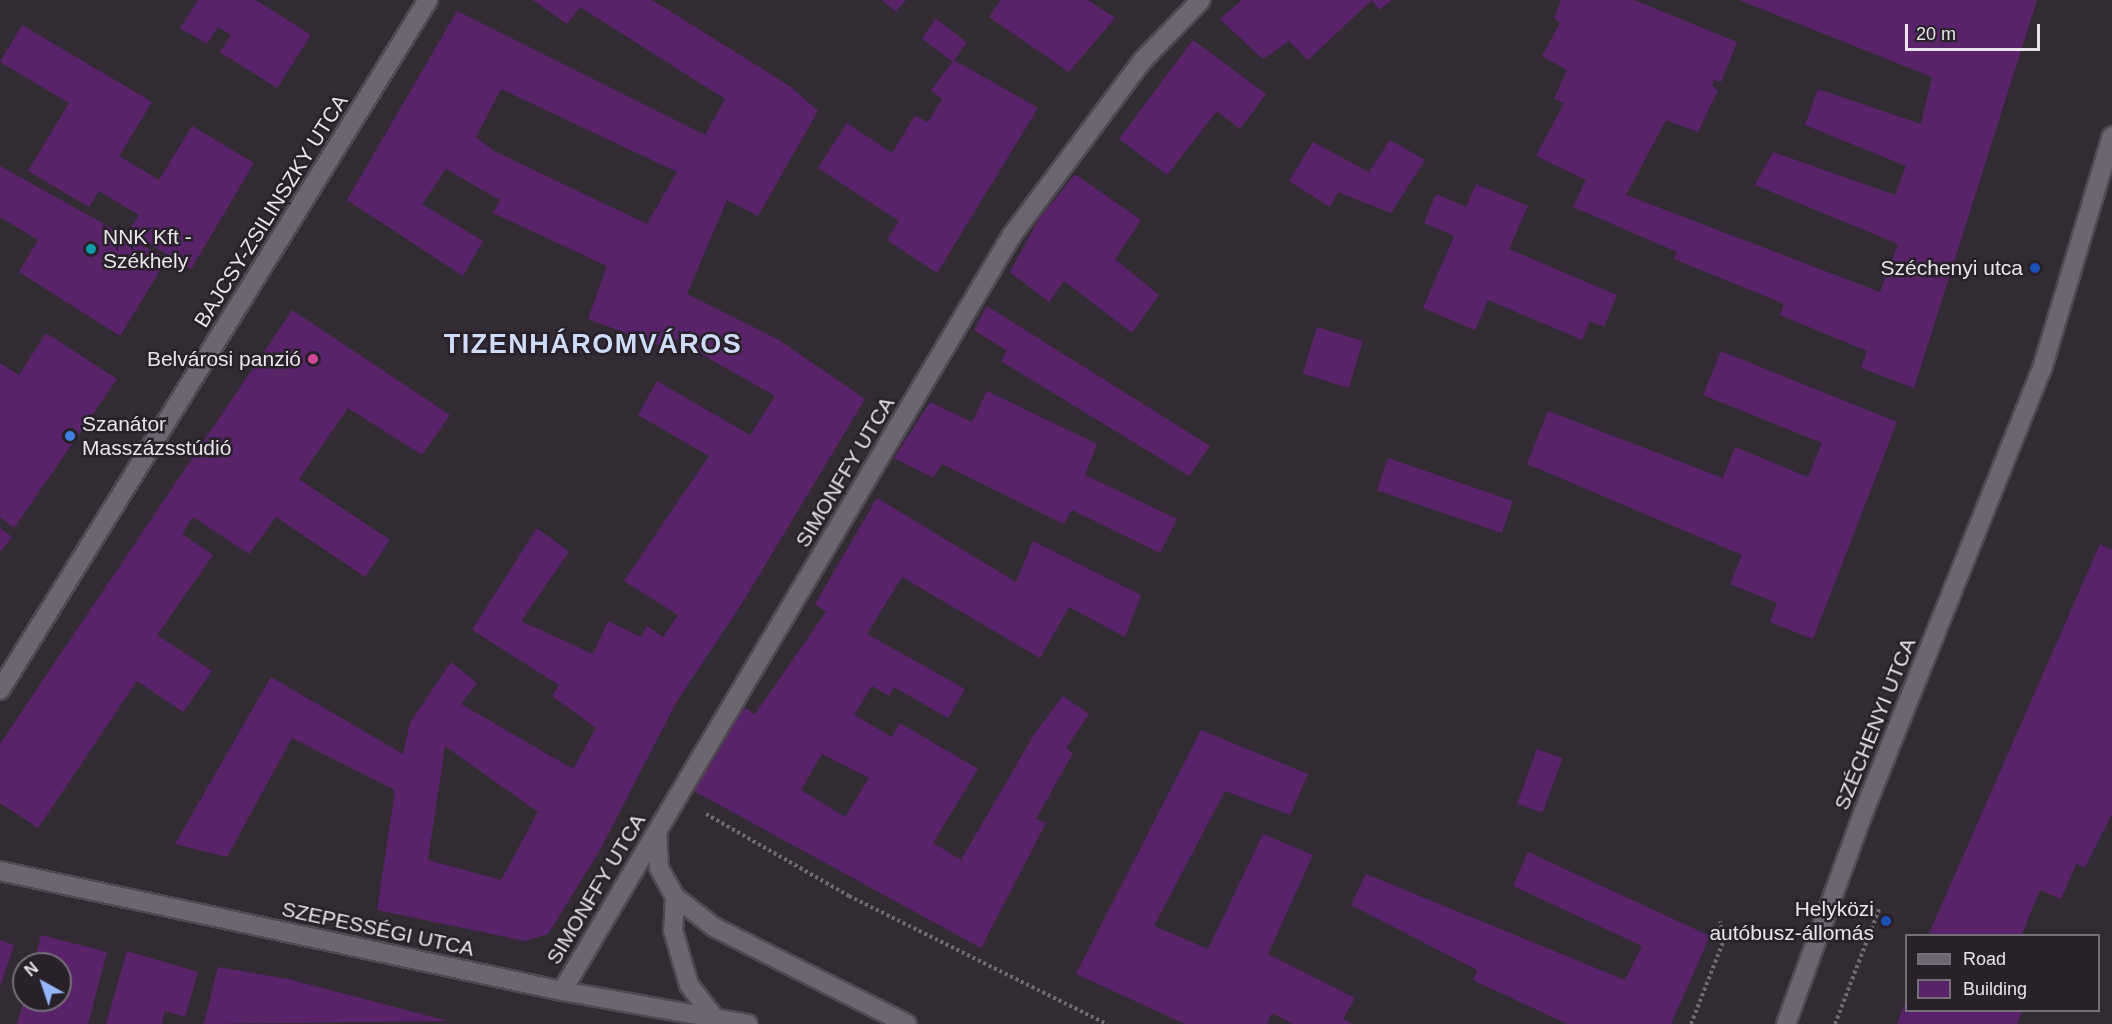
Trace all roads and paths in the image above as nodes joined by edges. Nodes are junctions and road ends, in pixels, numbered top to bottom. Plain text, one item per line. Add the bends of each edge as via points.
1 (428, 0) edge
2 (1201, 0) edge
3 (2112, 136) edge
4 (0, 690) edge
5 (677, 798) junction
6 (657, 831) junction
7 (0, 871) edge
8 (675, 897) junction
9 (1880, 908) dead end
10 (1720, 921) dead end
11 (562, 991) junction
12 (714, 1017) junction
13 (748, 1024) edge
14 (907, 1024) edge
15 (1107, 1024) edge
16 (1691, 1024) edge
17 (1786, 1024) edge
18 (1835, 1024) edge

1 - 4 street, BAJCSY-ZSILINSZKY UTCA
2 - 5 street, SIMONFFY UTCA via 1143,60 1012,235
3 - 17 street, SZÉCHENYI UTCA via 2042,369 1864,811
5 - 6 street, SIMONFFY UTCA
5 - 15 path via 849,896
6 - 8 street via 659,868
6 - 11 street, SIMONFFY UTCA
7 - 11 street, SZEPESSÉGI UTCA
8 - 12 street via 673,930 689,985
8 - 14 street via 714,927
9 - 18 path
10 - 16 path via 1724,940
11 - 12 street, SZEPESSÉGI UTCA
12 - 13 street, SZEPESSÉGI UTCA

